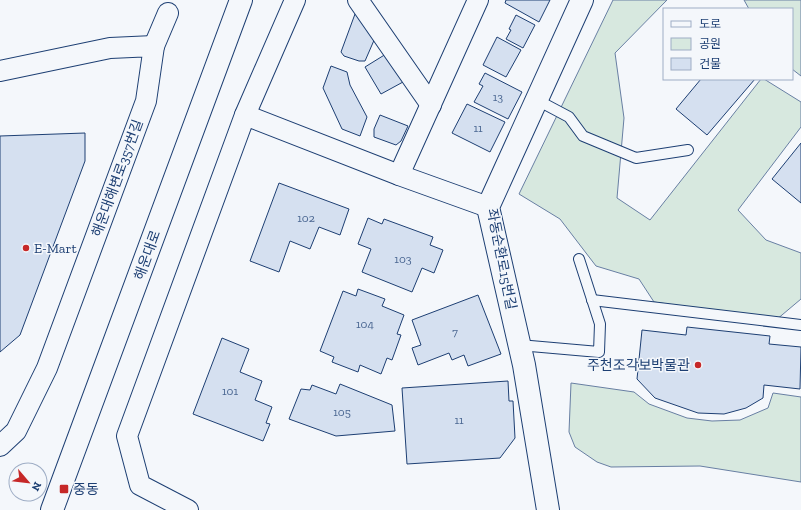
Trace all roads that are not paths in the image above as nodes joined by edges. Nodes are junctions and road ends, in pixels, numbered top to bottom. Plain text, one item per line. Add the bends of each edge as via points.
1 (241, 0) edge
2 (295, 0) edge
3 (358, 0) edge
4 (478, 0) edge
5 (582, 0) edge
6 (168, 13) dead end
7 (154, 46) junction
8 (0, 71) edge
9 (537, 100) junction
10 (430, 105) junction
11 (245, 115) junction
12 (688, 150) dead end
13 (399, 175) junction
14 (488, 207) junction
15 (579, 259) dead end
16 (592, 300) junction
17 (801, 325) edge
18 (519, 345) junction
19 (0, 446) edge
20 (52, 510) edge
21 (188, 510) edge
22 (548, 510) edge

1 - 20 street, 해운대로
2 - 11 street
3 - 10 street
4 - 10 street
5 - 9 street, 좌동순환로15번길
6 - 7 street, 해운대해변로357번길
7 - 8 street via 110,48
7 - 19 street, 해운대해변로357번길 via 146,101 47,368 16,431
9 - 12 lane via 569,117 583,136 636,158
9 - 14 street, 좌동순환로15번길
10 - 13 street
11 - 13 street
11 - 21 street via 127,436 140,485
13 - 14 street
14 - 18 street, 좌동순환로15번길
15 - 16 lane
16 - 17 lane
16 - 18 lane via 600,324 599,352
18 - 22 street, 좌동순환로15번길

